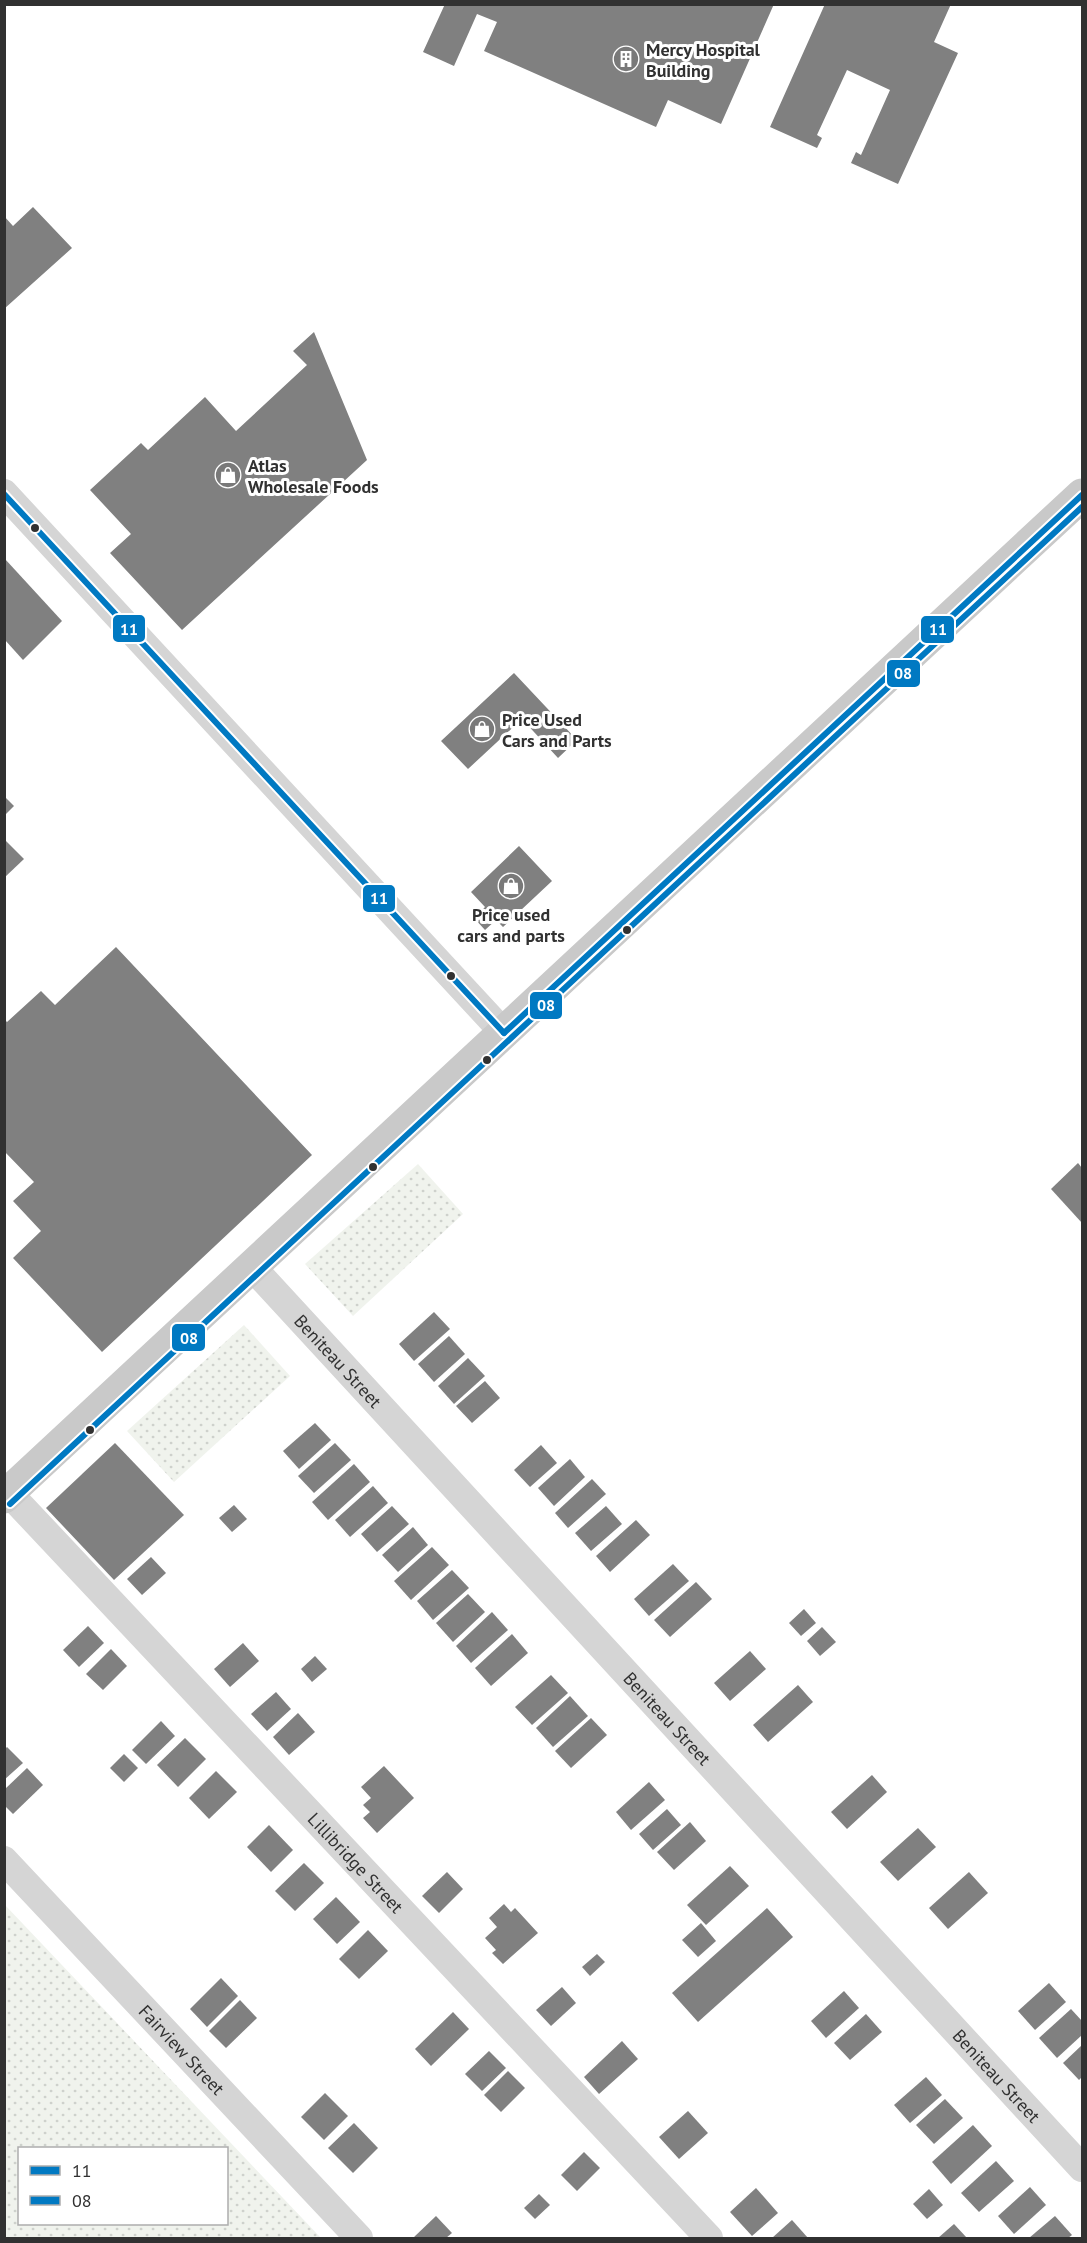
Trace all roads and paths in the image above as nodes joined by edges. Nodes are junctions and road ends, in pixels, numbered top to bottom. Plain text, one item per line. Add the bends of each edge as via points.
1 (4, 493) edge
2 (1083, 495) edge
3 (504, 1033) junction
4 (253, 1268) junction
5 (6, 1492) edge
6 (4, 1860) edge
7 (1083, 2168) edge
8 (358, 2238) edge
9 (709, 2238) edge

1 - 3 street
2 - 3 main road
3 - 4 main road
4 - 5 main road
4 - 7 street, Beniteau Street
5 - 9 street, Lillibridge Street
6 - 8 street, Fairview Street

